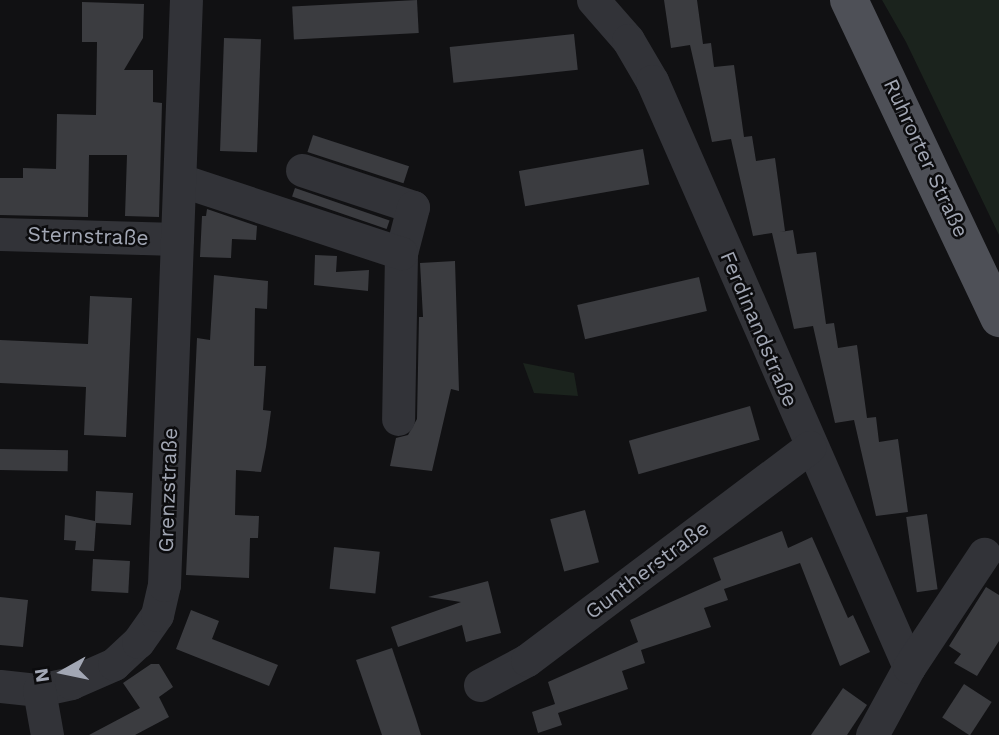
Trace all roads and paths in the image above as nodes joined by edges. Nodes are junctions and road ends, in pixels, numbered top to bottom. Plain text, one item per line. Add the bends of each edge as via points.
1 (186, 0) edge
2 (593, 0) edge
3 (849, 0) edge
4 (302, 170) dead end
5 (180, 180) junction
6 (0, 234) edge
7 (177, 239) junction
8 (401, 253) junction
9 (999, 318) edge
10 (398, 419) dead end
11 (810, 447) junction
12 (984, 554) dead end
13 (909, 667) junction
14 (480, 685) dead end
15 (0, 686) edge
16 (38, 690) junction
17 (47, 735) edge
18 (872, 735) edge

1 - 5 street, Grenzstraße
2 - 11 street, Ferdinandstraße via 628,40 652,82
3 - 9 main road, Ruhrorter Straße
4 - 8 street via 413,207
5 - 7 street, Grenzstraße
5 - 8 street
6 - 7 street, Sternstraße
7 - 16 street, Grenzstraße via 164,584 157,615 138,642 114,664 71,683
8 - 10 street
11 - 13 street, Ferdinandstraße
11 - 14 street, Guntherstraße via 527,660
12 - 13 street
13 - 18 street
15 - 16 street, Grenzstraße
16 - 17 street

